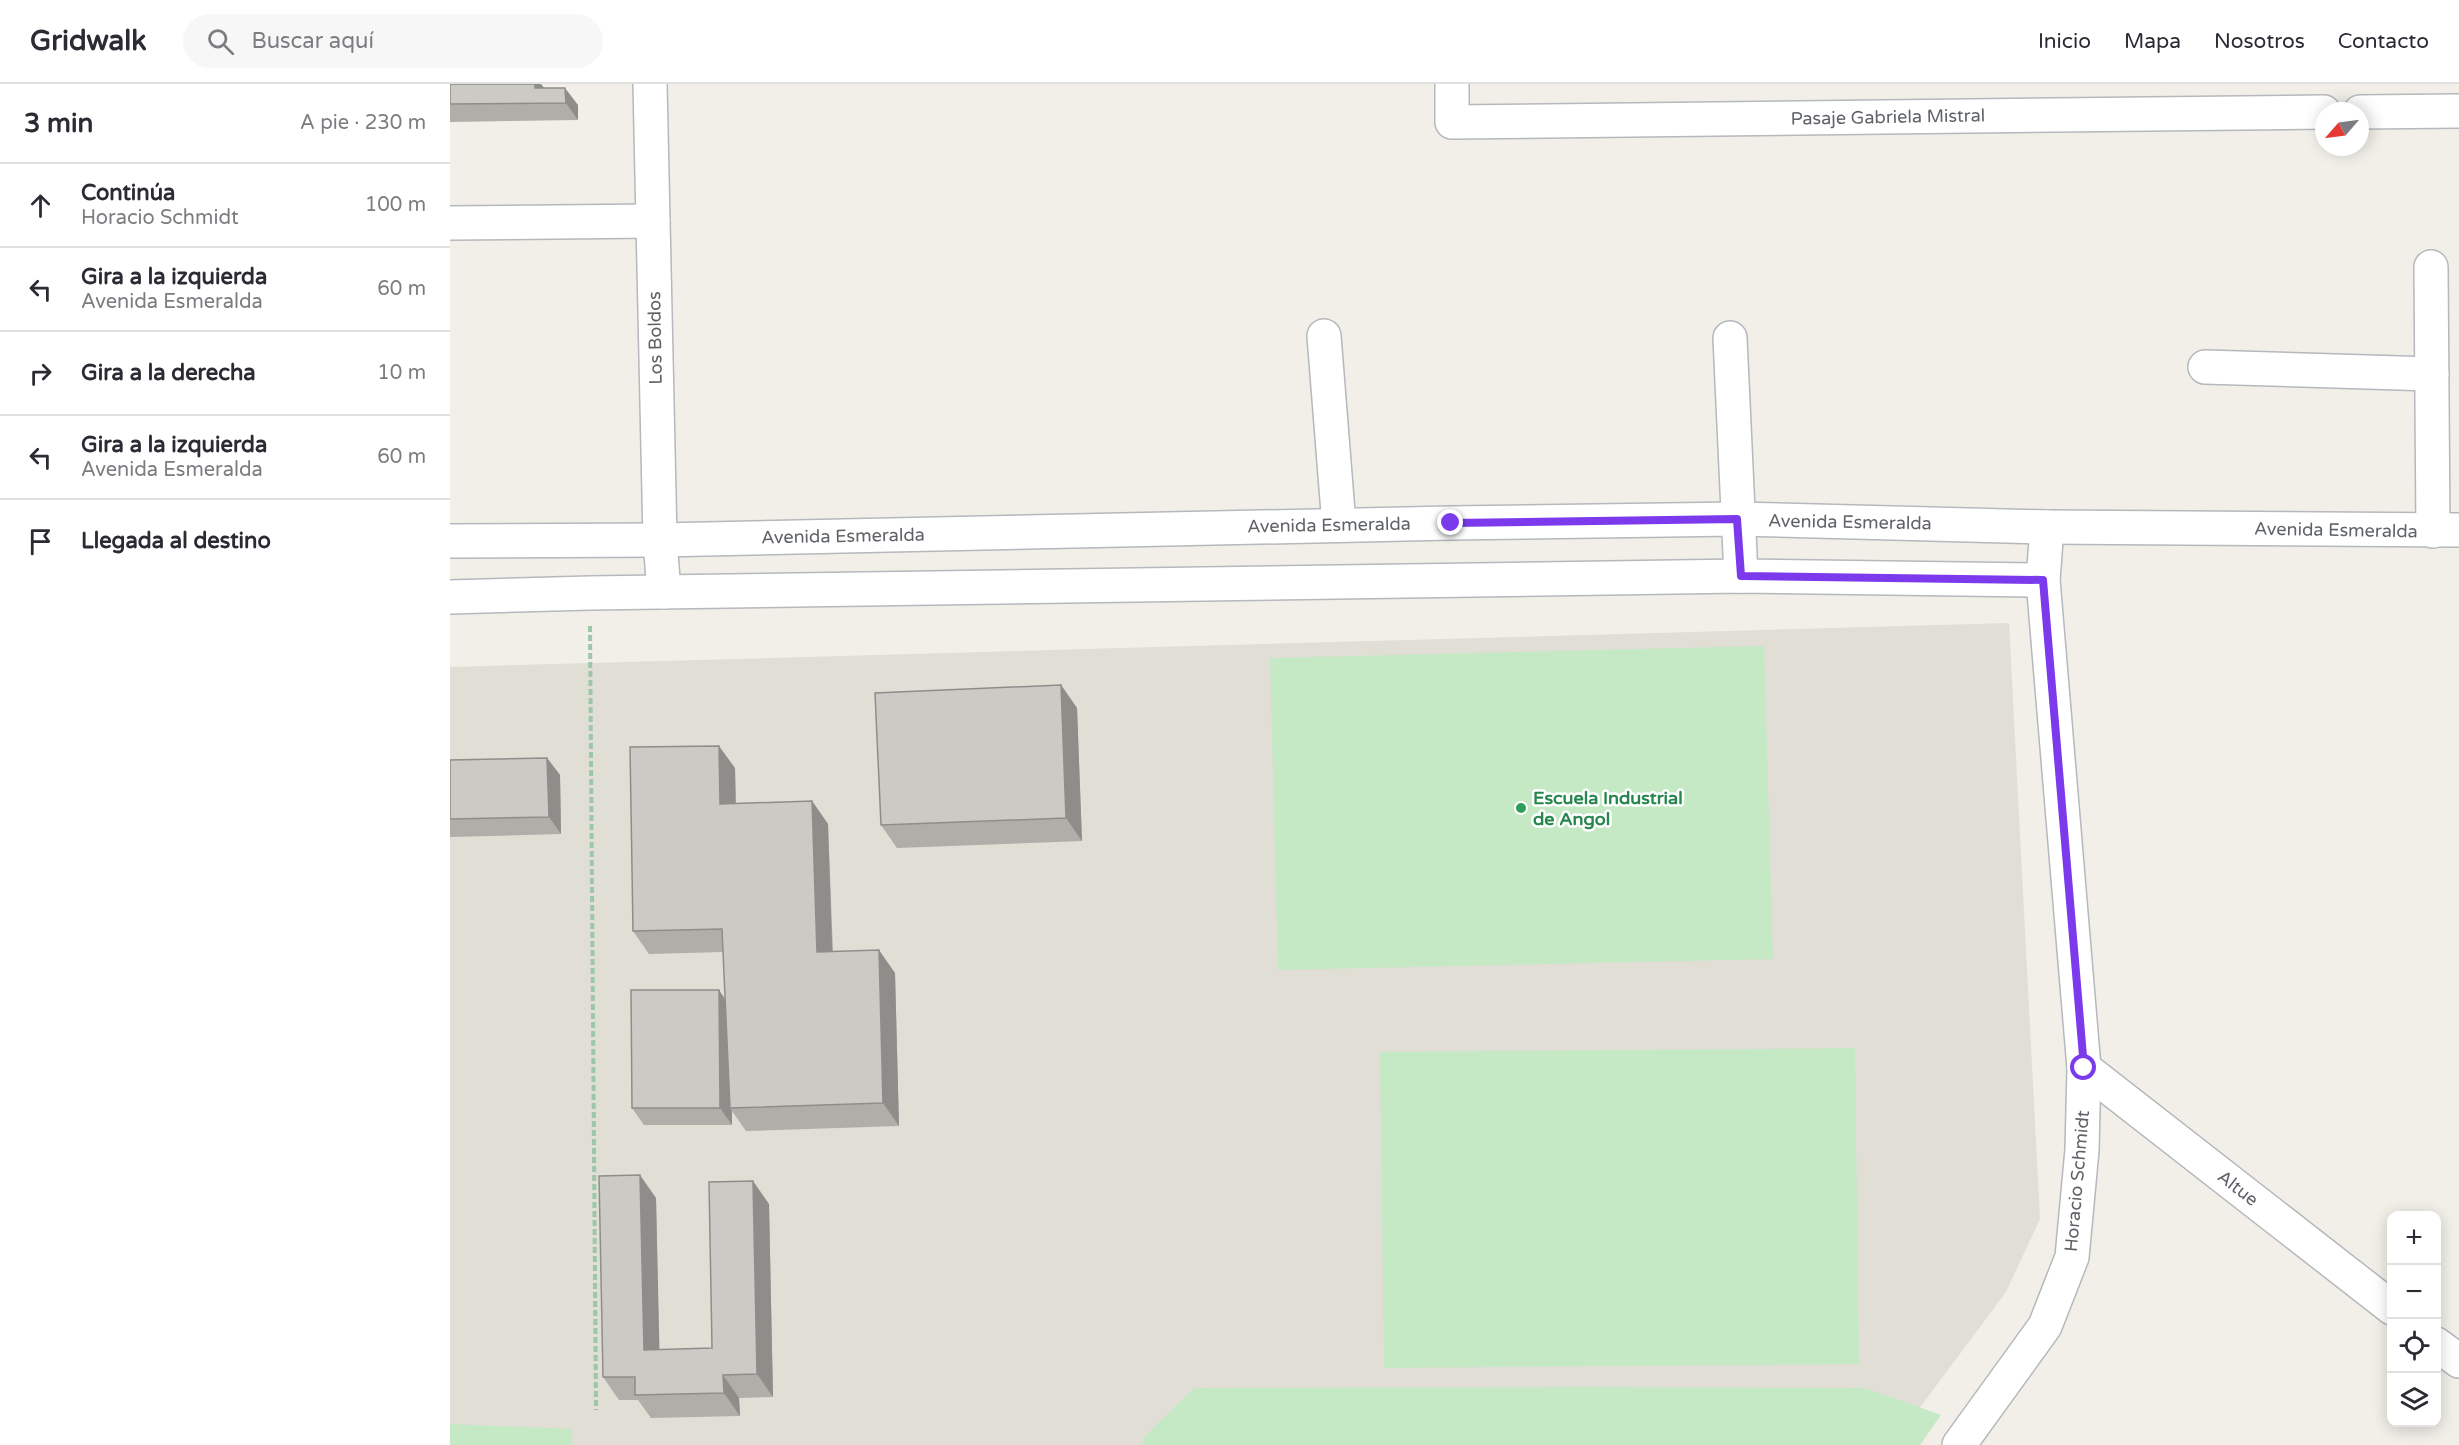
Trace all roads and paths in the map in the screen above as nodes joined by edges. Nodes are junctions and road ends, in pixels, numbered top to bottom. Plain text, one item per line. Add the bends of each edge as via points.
1 (650, 84) edge
2 (1452, 84) edge
3 (2414, 98) edge
4 (2369, 110) edge
5 (2459, 111) edge
6 (2315, 112) edge
7 (653, 221) junction
8 (450, 223) edge
9 (2431, 267) dead end
10 (1324, 336) dead end
11 (1730, 338) dead end
12 (2205, 367) dead end
13 (2432, 374) junction
14 (1737, 519) junction
15 (1339, 525) junction
16 (2047, 527) junction
17 (2446, 531) edge
18 (660, 540) junction
19 (450, 541) edge
20 (1741, 576) junction
21 (2043, 580) junction
22 (590, 592) junction
23 (664, 592) junction
24 (450, 597) edge
25 (2084, 1068) junction
26 (2387, 1305) edge
27 (2441, 1348) edge
28 (2459, 1361) edge
29 (596, 1410) dead end
30 (1959, 1445) edge

1 - 7 street, Los Boldos
2 - 6 street, Pasaje Gabriela Mistral via 1452,122
3 - 4 street
3 - 5 street
7 - 8 street
7 - 18 street, Los Boldos
9 - 13 street
10 - 15 street
11 - 14 street
12 - 13 street
13 - 17 street
14 - 15 street, Avenida Esmeralda
14 - 16 street, Avenida Esmeralda
14 - 20 street
15 - 18 street, Avenida Esmeralda
16 - 17 street, Avenida Esmeralda
16 - 21 street, Horacio Schmidt
18 - 19 street, Avenida Esmeralda
18 - 23 street, Los Boldos
20 - 21 street
20 - 23 street
21 - 25 street, Horacio Schmidt
22 - 23 street
22 - 24 street
22 - 29 path
25 - 26 street, Altue
25 - 30 street, Horacio Schmidt via 2082,1150 2072,1257 2045,1326
27 - 28 street

